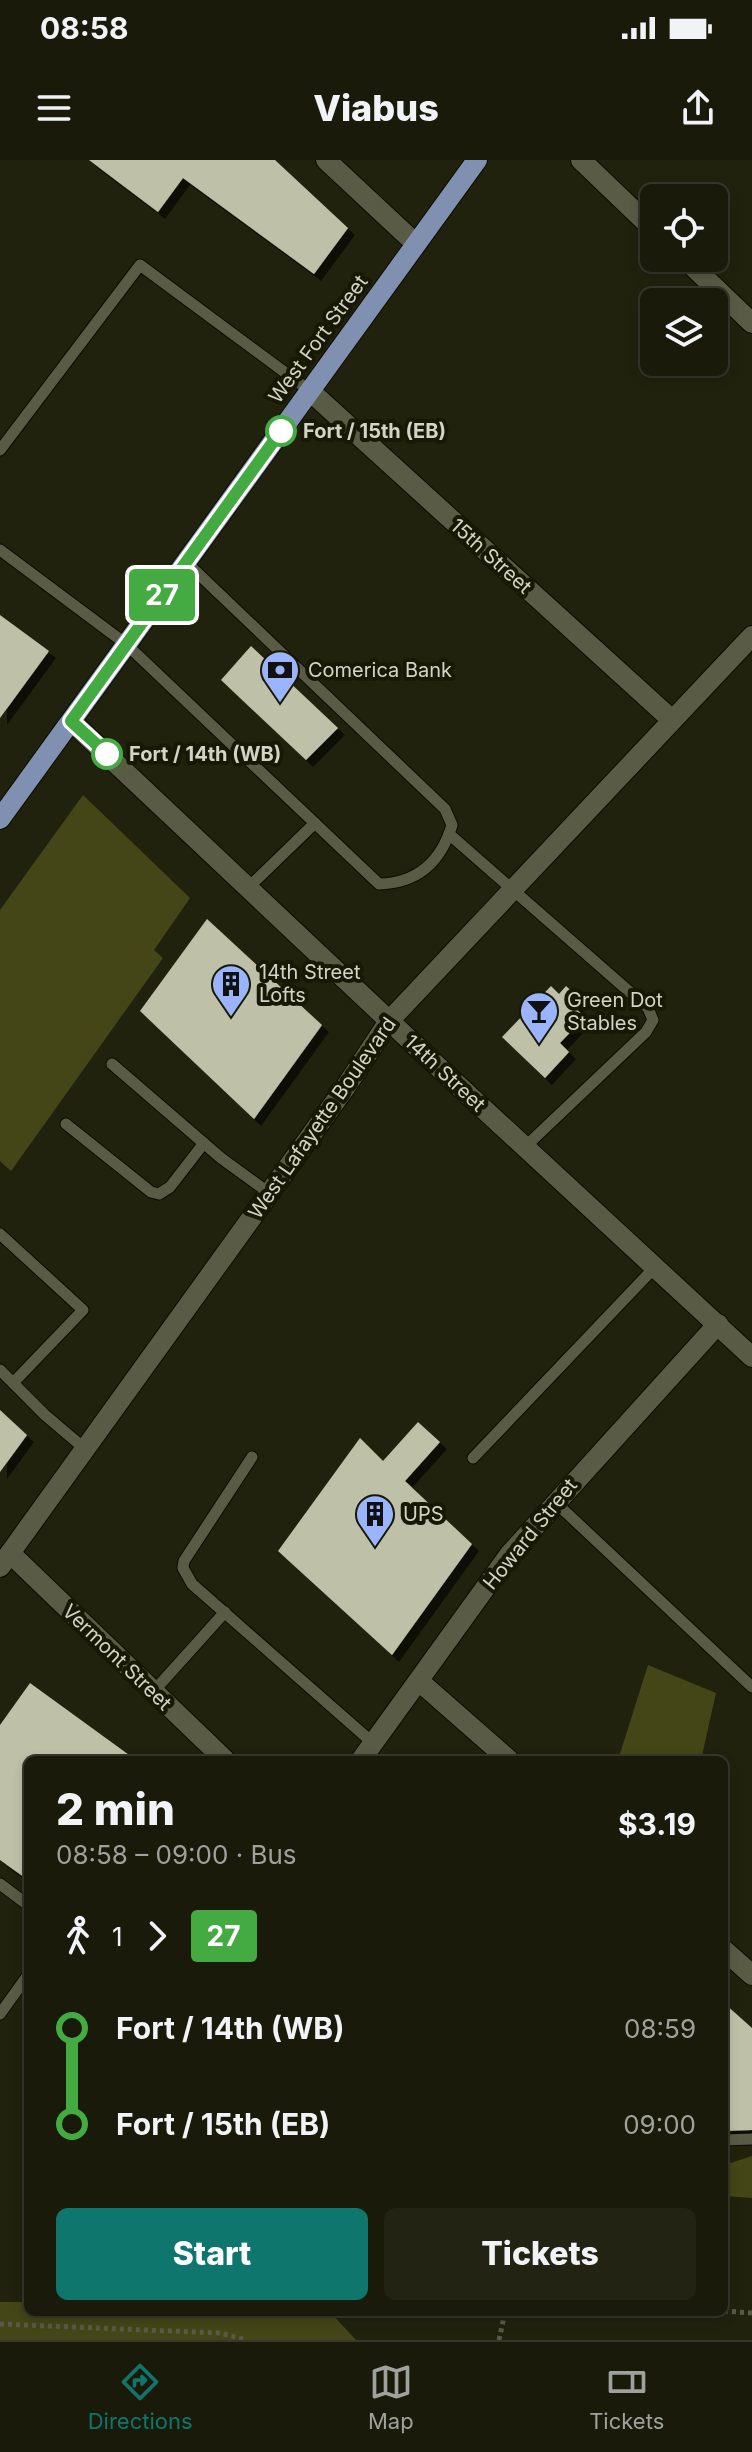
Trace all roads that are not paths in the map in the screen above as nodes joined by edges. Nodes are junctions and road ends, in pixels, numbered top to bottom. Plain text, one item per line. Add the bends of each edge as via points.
1 (326, 160) edge
2 (477, 160) edge
3 (581, 160) edge
4 (640, 217) edge
5 (416, 244) junction
6 (699, 272) edge
7 (752, 323) edge
8 (310, 391) junction
9 (0, 450) edge
10 (0, 550) edge
11 (186, 562) junction
12 (752, 636) edge
13 (126, 644) junction
14 (672, 720) junction
15 (71, 721) junction
16 (0, 819) edge
17 (315, 823) junction
18 (449, 834) junction
19 (248, 888) junction
20 (512, 889) junction
21 (389, 1021) junction
22 (112, 1064) dead end
23 (66, 1124) dead end
24 (204, 1143) junction
25 (525, 1147) junction
26 (269, 1193) junction
27 (0, 1234) edge
28 (656, 1266) junction
29 (718, 1324) junction
30 (752, 1357) edge
31 (0, 1370) edge
32 (13, 1383) junction
33 (85, 1449) junction
34 (252, 1457) dead end
35 (473, 1458) dead end
36 (554, 1502) junction
37 (5, 1560) edge
38 (225, 1612) junction
39 (419, 1681) junction
40 (752, 1687) edge
41 (153, 1692) junction
42 (373, 1743) junction
43 (221, 1756) edge
44 (364, 1756) edge
45 (504, 1756) edge
46 (0, 1884) edge
47 (24, 1902) edge
48 (728, 1954) edge
49 (752, 1975) edge
50 (24, 1981) edge
51 (0, 2014) edge
52 (752, 2139) edge
53 (728, 2140) edge

1 - 5 street
2 - 5 main road, West Fort Street
3 - 4 street
5 - 8 main road, West Fort Street
6 - 7 street
8 - 9 lane via 140,265
8 - 11 main road, West Fort Street
8 - 14 street, 15th Street
10 - 13 lane
11 - 13 main road, West Fort Street
11 - 18 lane via 445,809 452,825
12 - 14 street, West Lafayette Boulevard
13 - 15 main road, West Fort Street
13 - 17 lane
14 - 20 street, West Lafayette Boulevard
15 - 16 main road, West Fort Street
15 - 19 street, 14th Street
17 - 18 lane via 379,884 402,883 420,873
17 - 19 lane
18 - 20 lane
19 - 21 street, 14th Street
20 - 21 street, West Lafayette Boulevard
20 - 25 lane via 648,1008 653,1020
21 - 25 street, 14th Street
21 - 26 street, West Lafayette Boulevard
22 - 24 lane
23 - 24 lane via 159,1194
24 - 26 lane
25 - 28 street, 14th Street
26 - 33 street, West Lafayette Boulevard
27 - 32 lane via 83,1310
28 - 29 street, 14th Street
28 - 35 lane
29 - 30 street, 14th Street
29 - 36 street, Howard Street
31 - 32 lane
32 - 33 lane
33 - 37 street, West Lafayette Boulevard
34 - 38 lane via 184,1561 192,1584
36 - 39 street, Howard Street via 509,1555
36 - 40 lane
37 - 41 street, Vermont Street
38 - 41 lane
38 - 42 lane
39 - 42 street, Howard Street
39 - 45 street
41 - 43 street, Vermont Street
42 - 44 street, Howard Street
46 - 47 lane
48 - 49 street
50 - 51 lane
52 - 53 lane

